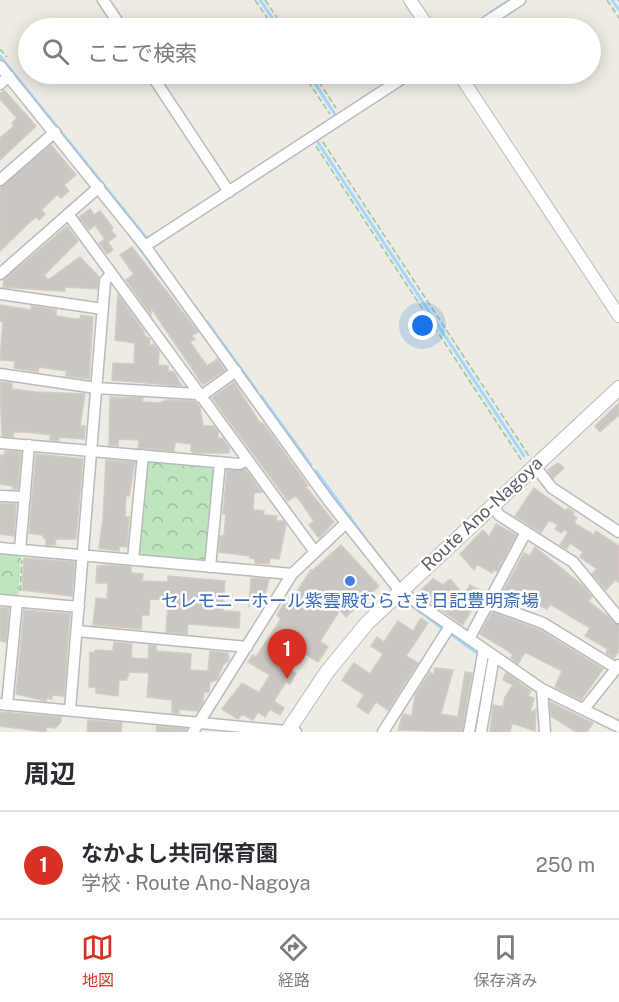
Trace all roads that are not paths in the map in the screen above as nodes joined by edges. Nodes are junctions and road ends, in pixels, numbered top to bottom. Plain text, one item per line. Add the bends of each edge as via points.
1 (103, 0) edge
2 (410, 0) edge
3 (520, 0) edge
4 (115, 18) edge
5 (422, 18) edge
6 (492, 18) edge
7 (0, 66) edge
8 (9, 76) junction
9 (0, 84) edge
10 (158, 84) edge
11 (393, 84) edge
12 (466, 84) edge
13 (55, 132) junction
14 (0, 180) edge
15 (99, 187) junction
16 (229, 192) junction
17 (68, 214) junction
18 (145, 246) junction
19 (0, 274) edge
20 (111, 274) junction
21 (0, 294) edge
22 (103, 309) junction
23 (619, 316) edge
24 (236, 371) junction
25 (0, 374) edge
26 (96, 388) junction
27 (619, 388) edge
28 (199, 396) junction
29 (0, 443) edge
30 (28, 445) junction
31 (91, 451) junction
32 (143, 455) junction
33 (246, 461) junction
34 (220, 462) junction
35 (531, 468) junction
36 (0, 496) edge
37 (25, 497) junction
38 (493, 505) junction
39 (346, 523) junction
40 (526, 532) junction
41 (619, 532) edge
42 (0, 548) edge
43 (21, 550) junction
44 (315, 552) junction
45 (83, 555) junction
46 (133, 560) junction
47 (210, 567) junction
48 (292, 574) junction
49 (400, 591) junction
50 (0, 600) edge
51 (18, 602) junction
52 (488, 603) junction
53 (79, 607) junction
54 (619, 618) edge
55 (450, 626) junction
56 (76, 631) junction
57 (469, 639) junction
58 (248, 647) junction
59 (484, 649) junction
60 (0, 652) edge
61 (12, 653) junction
62 (494, 656) junction
63 (618, 667) edge
64 (542, 689) junction
65 (3, 705) edge
66 (584, 709) junction
67 (70, 710) junction
68 (200, 722) junction
69 (619, 727) edge
70 (291, 731) edge
71 (193, 732) edge
72 (383, 732) edge
73 (470, 732) edge
74 (481, 732) edge
75 (545, 732) edge

1 - 4 street
2 - 5 street
3 - 6 street
7 - 8 street
8 - 9 street
8 - 13 street
10 - 16 street
11 - 16 street
12 - 23 street
13 - 14 street
13 - 15 street
15 - 17 street
15 - 18 street
16 - 18 street
17 - 19 street
17 - 20 street
18 - 24 street
20 - 22 street via 105,281
20 - 28 street
21 - 22 street
22 - 26 street
24 - 28 street
24 - 39 street
25 - 26 street
26 - 28 street
26 - 31 street
27 - 35 main road, Route Ano-Nagoya
28 - 33 street
29 - 30 street
30 - 31 street
30 - 37 street
31 - 32 street
31 - 45 street
32 - 34 street
32 - 46 street
33 - 34 street
33 - 44 street
34 - 47 street
35 - 38 main road, Route Ano-Nagoya
35 - 41 street via 552,488
36 - 37 street
37 - 43 street
38 - 40 street via 499,515
38 - 49 main road, Route Ano-Nagoya
39 - 44 street
39 - 49 street
40 - 52 street
40 - 54 street via 573,562
42 - 43 street
43 - 45 street
44 - 48 street
45 - 46 street
45 - 53 street
46 - 47 street
47 - 48 street
48 - 58 street
49 - 55 street
49 - 70 main road, Route Ano-Nagoya via 357,634 327,672
50 - 51 street
51 - 53 street
51 - 61 street
52 - 57 street
52 - 63 street via 543,623
53 - 56 street
55 - 57 street
55 - 72 street
56 - 58 street
56 - 67 street
57 - 59 street
58 - 68 street
59 - 62 street
59 - 73 street
60 - 61 street
61 - 65 street
62 - 64 street
62 - 74 street
63 - 66 street
64 - 66 street
64 - 75 street
65 - 67 street
66 - 69 street
67 - 68 street
68 - 70 street
68 - 71 street

